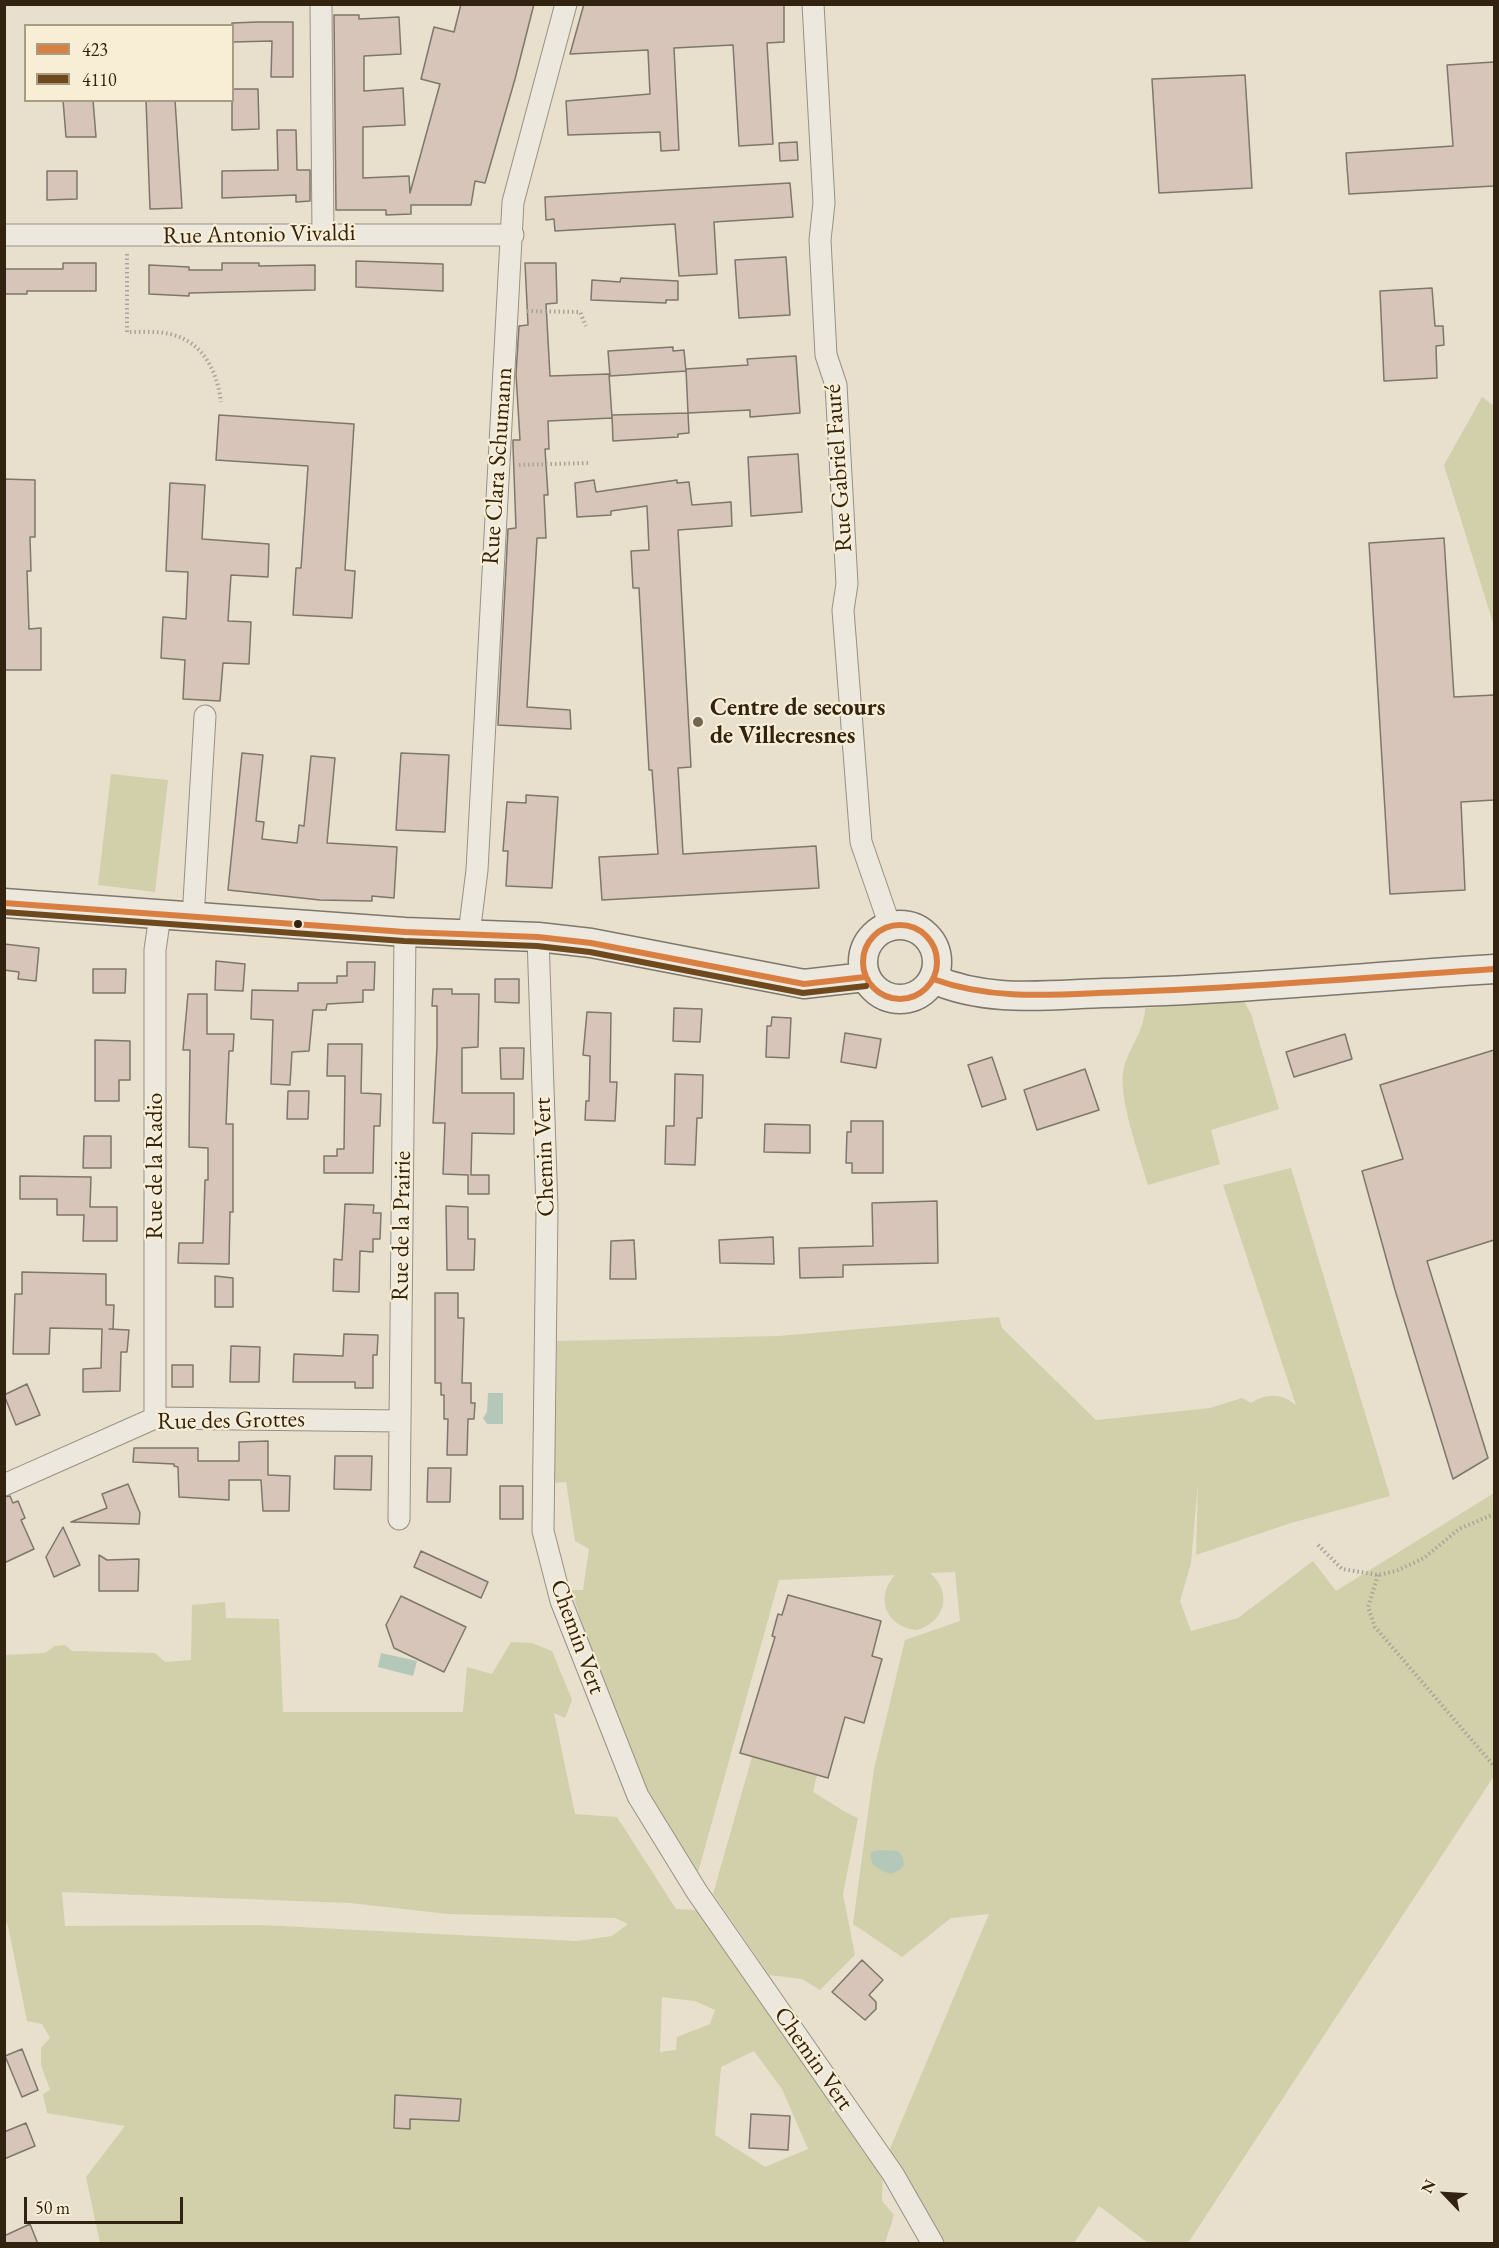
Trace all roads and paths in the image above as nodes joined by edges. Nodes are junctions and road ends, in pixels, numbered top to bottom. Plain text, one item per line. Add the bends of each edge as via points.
1 (566, 4) edge
2 (813, 4) edge
3 (321, 7) dead end
4 (322, 235) junction
5 (513, 235) junction
6 (4, 236) edge
7 (127, 236) junction
8 (508, 311) junction
9 (586, 326) dead end
10 (221, 402) dead end
11 (588, 463) dead end
12 (498, 466) junction
13 (205, 716) dead end
14 (4, 903) edge
15 (160, 915) junction
16 (193, 918) junction
17 (890, 926) junction
18 (405, 933) junction
19 (469, 934) junction
20 (538, 937) junction
21 (1494, 969) edge
22 (865, 977) junction
23 (933, 979) junction
24 (154, 1418) junction
25 (400, 1421) junction
26 (4, 1485) edge
27 (1494, 1514) edge
28 (399, 1519) dead end
29 (1318, 1545) dead end
30 (1378, 1575) junction
31 (1494, 1766) edge
32 (933, 2244) edge

1 - 5 street, Rue Clara Schumann via 513,202
2 - 17 street, Rue Gabriel Fauré via 824,203 820,240 826,355 836,385 847,584 843,610 853,766 861,842
3 - 4 street
4 - 5 street, Rue Antonio Vivaldi
4 - 7 street, Rue Antonio Vivaldi
5 - 8 street, Rue Clara Schumann
6 - 7 street, Rue Antonio Vivaldi
7 - 10 path via 127,332 171,334 193,344 217,375
8 - 9 path via 580,312
8 - 12 street, Rue Clara Schumann
11 - 12 path
12 - 19 street, Rue Clara Schumann via 477,870
13 - 16 street
14 - 15 street
15 - 16 street
15 - 24 street, Rue de la Radio via 155,950
16 - 18 street
17 - 22 street via 866,946
17 - 23 street via 911,927 929,939 937,958
18 - 19 street
18 - 25 street, Rue de la Prairie
19 - 20 street
20 - 22 street via 591,943 804,984
20 - 32 street, Chemin Vert via 547,1209 543,1531 561,1601 638,1796 698,1892 893,2174
21 - 23 street via 1179,992 990,996
22 - 23 street via 878,993 898,1000 919,994
24 - 25 street, Rue des Grottes
24 - 26 street, Rue des Grottes
25 - 28 street, Rue de la Prairie
27 - 30 path via 1459,1529 1424,1558
29 - 30 path via 1342,1569
30 - 31 path via 1368,1607 1375,1627

